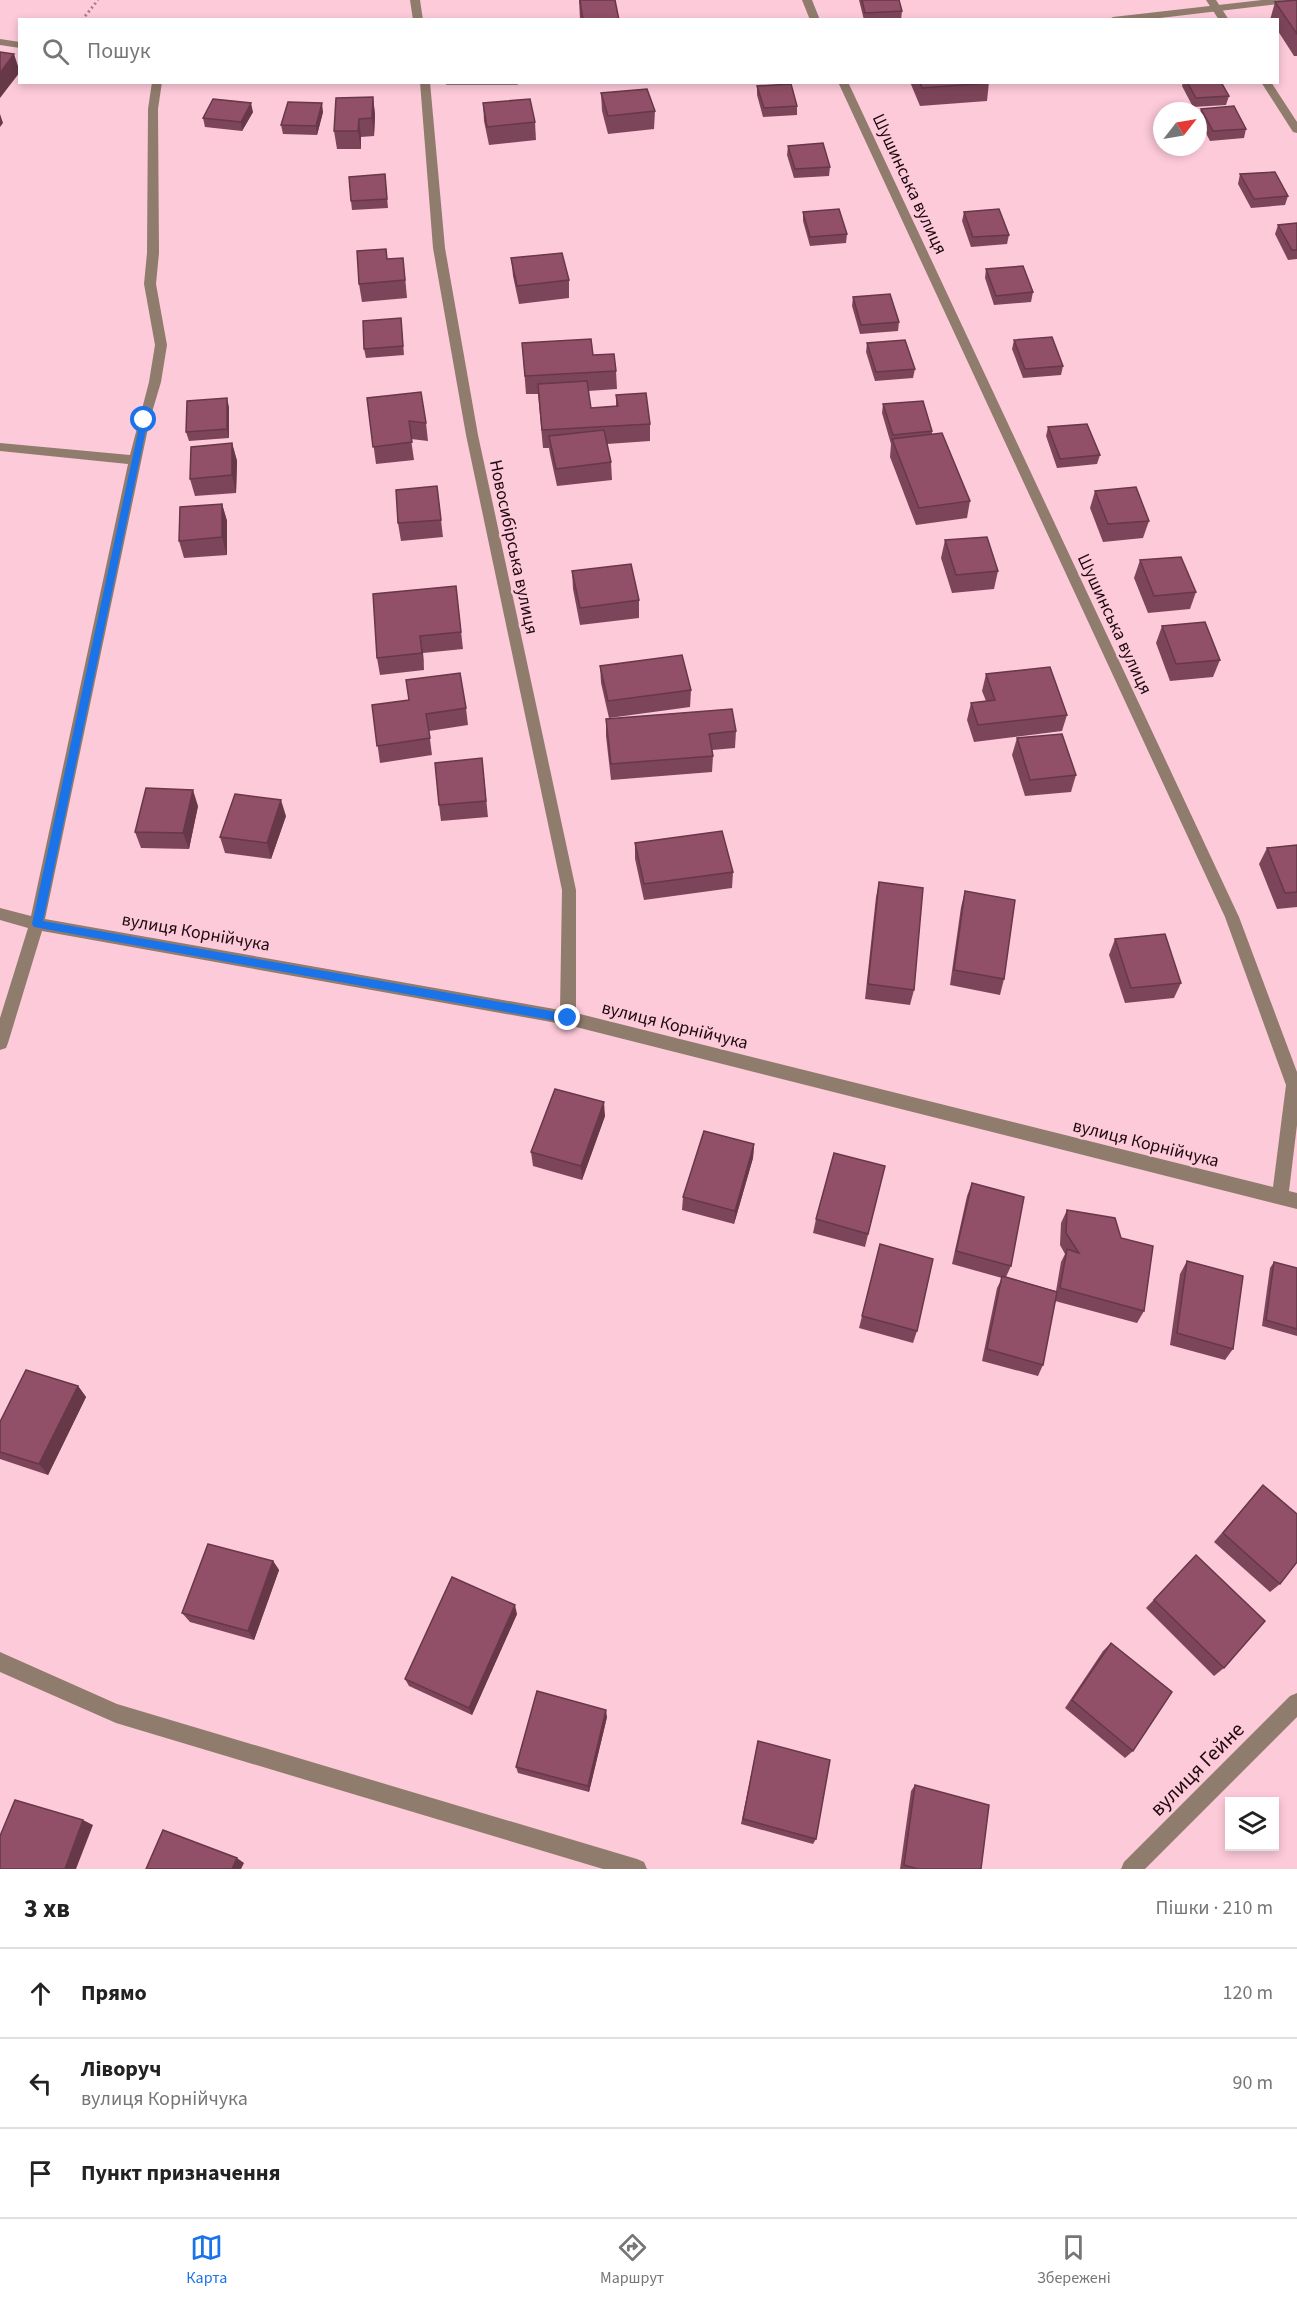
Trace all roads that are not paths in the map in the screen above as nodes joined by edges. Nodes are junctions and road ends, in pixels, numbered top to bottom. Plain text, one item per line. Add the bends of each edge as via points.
1 (415, 0) edge
2 (807, 0) edge
3 (1287, 0) edge
4 (1214, 4) edge
5 (418, 18) edge
6 (814, 18) edge
7 (1126, 18) edge
8 (1223, 18) edge
9 (0, 42) edge
10 (18, 45) edge
11 (157, 84) edge
12 (425, 84) edge
13 (844, 84) edge
14 (1267, 84) edge
15 (1297, 130) edge
16 (0, 447) edge
17 (135, 460) junction
18 (0, 914) edge
19 (37, 924) junction
20 (568, 1018) junction
21 (0, 1043) edge
22 (1280, 1196) junction
23 (1297, 1201) edge
24 (0, 1662) edge
25 (1297, 1703) edge
26 (637, 1869) edge
27 (1131, 1869) edge

1 - 5 street
2 - 6 street
3 - 4 street
4 - 7 street
4 - 8 street
9 - 10 street
11 - 17 street via 150,284 161,345
12 - 20 street, Новосибірська вулиця via 439,248 466,400 569,890
13 - 22 street, Шушинська вулиця via 1232,917 1294,1085
14 - 15 street
16 - 17 street
17 - 19 street
18 - 19 street, вулиця Корнійчука
19 - 20 street, вулиця Корнійчука
19 - 21 street
20 - 22 street, вулиця Корнійчука
22 - 23 street, вулиця Корнійчука
24 - 26 street via 116,1713
25 - 27 street, вулиця Гейне

